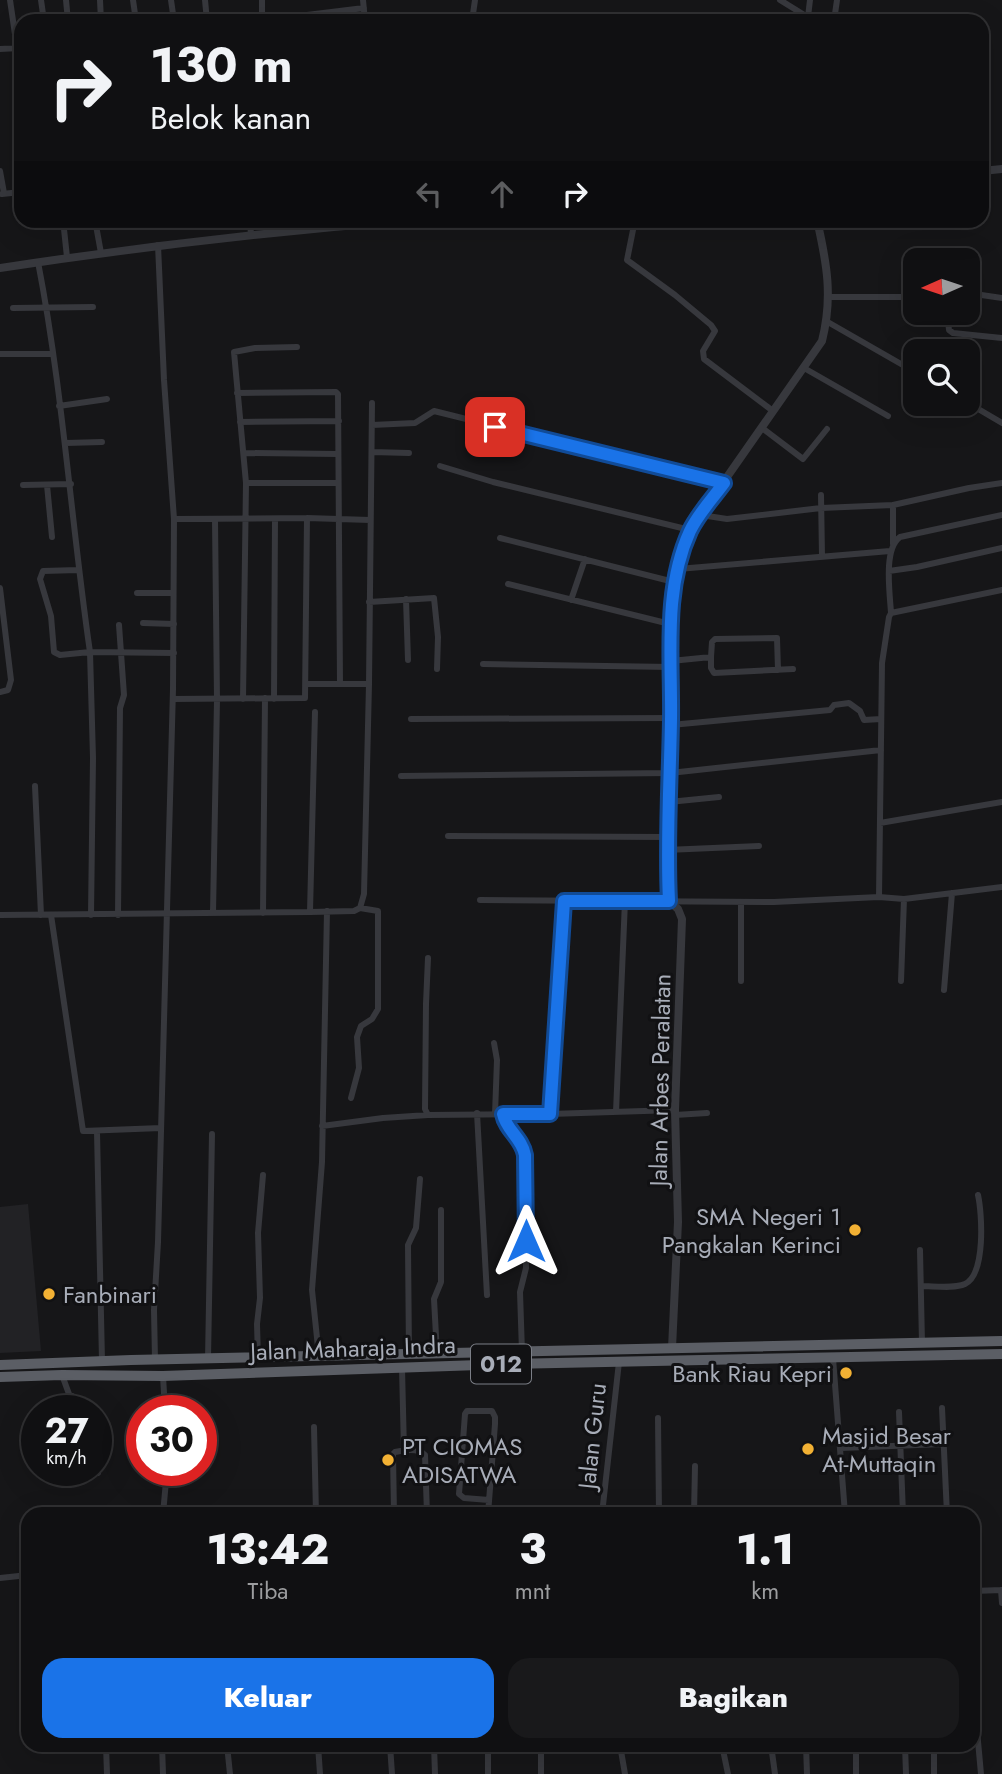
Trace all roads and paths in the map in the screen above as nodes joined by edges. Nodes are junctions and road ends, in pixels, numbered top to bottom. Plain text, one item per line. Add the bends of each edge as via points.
1 (10, 0) edge
2 (363, 0) edge
3 (780, 0) edge
4 (364, 9) junction
5 (321, 14) edge
6 (364, 14) edge
7 (803, 14) edge
8 (14, 21) edge
9 (0, 171) edge
10 (2, 194) edge
11 (64, 228) edge
12 (96, 228) edge
13 (251, 228) edge
14 (328, 228) edge
15 (633, 228) edge
16 (819, 228) edge
17 (251, 235) junction
18 (158, 245) junction
19 (101, 253) junction
20 (67, 257) junction
21 (38, 262) junction
22 (0, 268) edge
23 (980, 295) edge
24 (828, 297) junction
25 (903, 297) edge
26 (1002, 298) edge
27 (46, 307) junction
28 (93, 307) dead end
29 (13, 308) dead end
30 (826, 321) junction
31 (949, 326) edge
32 (1002, 338) edge
33 (296, 347) dead end
34 (1, 354) edge
35 (52, 354) junction
36 (903, 365) edge
37 (804, 368) junction
38 (237, 393) junction
39 (107, 399) dead end
40 (372, 403) dead end
41 (59, 406) junction
42 (980, 409) edge
43 (773, 411) junction
44 (888, 416) dead end
45 (339, 421) junction
46 (240, 422) junction
47 (1002, 423) edge
48 (372, 425) junction
49 (762, 428) junction
50 (827, 429) dead end
51 (102, 442) dead end
52 (65, 443) junction
53 (372, 452) junction
54 (244, 453) junction
55 (338, 453) junction
56 (409, 453) dead end
57 (440, 466) dead end
58 (246, 483) junction
59 (338, 483) junction
60 (724, 483) junction
61 (1002, 483) edge
62 (71, 484) junction
63 (23, 485) dead end
64 (47, 485) junction
65 (821, 495) dead end
66 (894, 505) junction
67 (821, 508) junction
68 (701, 515) junction
69 (1002, 515) edge
70 (246, 518) junction
71 (306, 518) junction
72 (174, 519) junction
73 (275, 519) junction
74 (215, 520) junction
75 (340, 520) junction
76 (370, 520) junction
77 (690, 530) junction
78 (52, 537) dead end
79 (500, 538) dead end
80 (893, 544) junction
81 (1002, 548) edge
82 (890, 551) junction
83 (822, 556) junction
84 (585, 559) junction
85 (678, 569) junction
86 (78, 570) junction
87 (890, 571) junction
88 (674, 582) junction
89 (508, 584) dead end
90 (0, 588) edge
91 (1002, 590) edge
92 (137, 593) dead end
93 (173, 593) junction
94 (407, 599) junction
95 (571, 600) junction
96 (369, 602) junction
97 (891, 613) junction
98 (144, 623) dead end
99 (174, 624) junction
100 (670, 624) junction
101 (119, 625) dead end
102 (90, 652) junction
103 (121, 652) junction
104 (174, 653) junction
105 (711, 657) junction
106 (408, 660) dead end
107 (483, 664) dead end
108 (671, 664) junction
109 (437, 669) dead end
110 (793, 669) dead end
111 (778, 670) junction
112 (340, 683) junction
113 (306, 684) junction
114 (369, 684) junction
115 (0, 692) edge
116 (265, 698) junction
117 (173, 699) junction
118 (243, 699) junction
119 (274, 699) junction
120 (217, 700) junction
121 (315, 712) dead end
122 (411, 719) dead end
123 (881, 719) junction
124 (671, 722) junction
125 (881, 750) junction
126 (670, 773) junction
127 (401, 776) dead end
128 (35, 786) dead end
129 (719, 797) dead end
130 (1002, 802) edge
131 (669, 803) junction
132 (880, 823) junction
133 (448, 836) dead end
134 (667, 837) junction
135 (759, 846) dead end
136 (666, 850) junction
137 (1002, 887) edge
138 (952, 893) junction
139 (879, 897) junction
140 (904, 899) junction
141 (480, 900) dead end
142 (564, 901) junction
143 (625, 901) junction
144 (669, 901) junction
145 (741, 902) junction
146 (360, 908) junction
147 (327, 911) junction
148 (310, 912) junction
149 (263, 913) junction
150 (166, 914) junction
151 (213, 914) junction
152 (0, 915) edge
153 (41, 915) junction
154 (51, 915) junction
155 (91, 915) junction
156 (118, 915) junction
157 (428, 958) dead end
158 (741, 981) dead end
159 (901, 981) dead end
160 (944, 990) dead end
161 (494, 1043) dead end
162 (351, 1098) dead end
163 (616, 1112) junction
164 (675, 1112) junction
165 (708, 1113) dead end
166 (477, 1114) junction
167 (499, 1114) junction
168 (550, 1114) junction
169 (428, 1115) junction
170 (321, 1126) junction
171 (161, 1128) junction
172 (97, 1132) junction
173 (212, 1134) dead end
174 (262, 1175) dead end
175 (420, 1178) dead end
176 (978, 1195) dead end
177 (441, 1210) dead end
178 (920, 1250) dead end
179 (921, 1286) junction
180 (487, 1295) dead end
181 (1002, 1341) edge
182 (922, 1343) junction
183 (672, 1348) junction
184 (600, 1350) junction
185 (522, 1352) junction
186 (437, 1354) junction
187 (1002, 1354) edge
188 (409, 1355) junction
189 (319, 1357) junction
190 (258, 1358) junction
191 (833, 1358) junction
192 (208, 1359) junction
193 (155, 1360) junction
194 (102, 1361) junction
195 (599, 1362) junction
196 (619, 1362) junction
197 (0, 1365) edge
198 (402, 1368) junction
199 (62, 1374) junction
200 (163, 1376) junction
201 (0, 1377) edge
202 (70, 1395) edge
203 (164, 1395) edge
204 (942, 1408) dead end
205 (899, 1412) dead end
206 (658, 1418) dead end
207 (314, 1427) dead end
208 (943, 1444) junction
209 (900, 1446) junction
210 (841, 1448) junction
211 (404, 1451) junction
212 (695, 1466) dead end
213 (166, 1486) edge
214 (489, 1500) junction
215 (164, 1507) edge
216 (316, 1507) edge
217 (394, 1507) edge
218 (427, 1507) edge
219 (488, 1507) edge
220 (604, 1507) edge
221 (659, 1507) edge
222 (694, 1507) edge
223 (845, 1507) edge
224 (903, 1507) edge
225 (947, 1507) edge
226 (21, 1576) edge
227 (0, 1578) edge
228 (1001, 1590) edge
229 (980, 1591) edge
230 (1002, 1602) edge
231 (106, 1752) edge
232 (162, 1752) edge
233 (228, 1752) edge
234 (318, 1752) edge
235 (390, 1752) edge
236 (434, 1752) edge
237 (488, 1752) edge
238 (541, 1752) edge
239 (621, 1752) edge
240 (723, 1752) edge
241 (772, 1752) edge
242 (806, 1752) edge
243 (856, 1752) edge
244 (905, 1752) edge
245 (934, 1752) edge
246 (979, 1752) edge
247 (107, 1774) edge
248 (163, 1774) edge
249 (230, 1774) edge
250 (320, 1774) edge
251 (392, 1774) edge
252 (435, 1774) edge
253 (488, 1774) edge
254 (541, 1774) edge
255 (625, 1774) edge
256 (728, 1774) edge
257 (775, 1774) edge
258 (807, 1774) edge
259 (856, 1774) edge
260 (906, 1774) edge
261 (934, 1774) edge
262 (981, 1774) edge

1 - 8 street
2 - 4 street
3 - 7 street
4 - 5 street
4 - 6 street
9 - 10 street
11 - 20 street
12 - 19 street
13 - 17 street
14 - 17 street
15 - 43 street via 627,260 711,325 715,331 703,351 704,359
16 - 24 street, Jalan Arbes Peralatan
17 - 18 street
18 - 19 street
18 - 72 street
19 - 20 street
20 - 21 street
21 - 22 street
21 - 27 street
23 - 26 street
24 - 25 street
24 - 30 street, Jalan Arbes Peralatan
27 - 28 street
27 - 29 street
27 - 35 street
30 - 36 street
30 - 37 street, Jalan Arbes Peralatan via 819,348
31 - 32 street via 953,333
33 - 38 street via 234,352
34 - 35 street
35 - 41 street
37 - 43 street, Jalan Arbes Peralatan
37 - 44 street
38 - 45 street via 336,392
38 - 46 street
39 - 41 street
40 - 48 street
41 - 52 street
42 - 47 street
43 - 49 street, Jalan Arbes Peralatan
45 - 46 street
45 - 55 street
46 - 54 street
48 - 53 street
48 - 60 street via 415,423 434,411
49 - 50 street via 801,459
49 - 60 street, Jalan Arbes Peralatan
51 - 52 street
52 - 62 street
53 - 56 street
53 - 76 street
54 - 55 street
54 - 58 street
55 - 59 street
57 - 77 street
58 - 59 street
58 - 70 street
59 - 75 street
60 - 68 street, Jalan Arbes Peralatan
61 - 66 street
62 - 64 street
62 - 86 street
63 - 64 street
64 - 78 street
65 - 67 street
66 - 67 street
66 - 80 street
67 - 68 street via 727,519
67 - 83 street
68 - 77 street, Jalan Arbes Peralatan
69 - 80 street via 900,537
70 - 73 street
70 - 74 street
70 - 118 street
71 - 73 street
71 - 75 street
71 - 113 street
72 - 74 street
72 - 93 street
73 - 119 street
74 - 120 street
75 - 76 street
75 - 112 street
76 - 96 street
77 - 85 street, Jalan Arbes Peralatan
79 - 84 street
80 - 82 street
81 - 87 street
82 - 83 street
82 - 87 street
83 - 85 street
84 - 88 street
84 - 95 street
85 - 88 street, Jalan Arbes Peralatan
86 - 102 street
86 - 102 street via 43,571 40,579 51,616 54,652
87 - 97 street
88 - 100 street, Jalan Arbes Peralatan
89 - 95 street
90 - 115 street via 11,680 8,690
91 - 97 street
92 - 93 street
93 - 99 street
94 - 96 street
94 - 106 street
94 - 109 street via 435,600
95 - 100 street
96 - 114 street
97 - 123 street via 882,663
98 - 99 street
99 - 104 street
100 - 108 street, Jalan Arbes Peralatan
101 - 103 street
102 - 103 street
102 - 155 street
103 - 104 street
103 - 156 street
104 - 117 street
105 - 108 street
105 - 111 street via 714,673
105 - 111 street via 715,639 777,638
107 - 108 street
108 - 124 street, Jalan Arbes Peralatan
110 - 111 street
112 - 113 street
112 - 114 street
113 - 119 street via 304,699
114 - 146 street
116 - 118 street
116 - 119 street
116 - 149 street
117 - 120 street
117 - 150 street
118 - 120 street
120 - 151 street
121 - 148 street
122 - 124 street
123 - 124 street via 864,719 849,704 834,705 830,710
123 - 125 street
124 - 126 street, Jalan Arbes Peralatan
125 - 126 street
125 - 132 street
126 - 127 street
126 - 131 street, Jalan Arbes Peralatan
128 - 153 street
129 - 131 street
130 - 132 street
131 - 134 street, Jalan Arbes Peralatan
132 - 139 street
133 - 134 street
134 - 136 street, Jalan Arbes Peralatan
135 - 136 street
136 - 144 street, Jalan Arbes Peralatan
137 - 138 street
138 - 140 street
138 - 160 street
139 - 140 street
139 - 145 street
140 - 159 street
141 - 142 street
142 - 143 street
142 - 168 street
143 - 144 street
143 - 163 street
144 - 145 street
144 - 164 street, Jalan Arbes Peralatan via 682,919
145 - 158 street
146 - 147 street
146 - 162 street via 378,911 378,1009 357,1037 359,1068
147 - 148 street
147 - 170 street
148 - 149 street
149 - 151 street
150 - 151 street
150 - 156 street
150 - 171 street
152 - 153 street
153 - 154 street
154 - 155 street
154 - 172 street via 83,1131
155 - 156 street
157 - 169 street
161 - 167 street
163 - 164 street
163 - 168 street
164 - 165 street
164 - 183 street, Jalan Arbes Peralatan via 678,1222
166 - 167 street
166 - 169 street
166 - 180 street
167 - 168 street
167 - 185 street via 525,1155
169 - 170 street
170 - 189 street via 312,1290
171 - 172 street
171 - 193 street
172 - 194 street
173 - 192 street
174 - 190 street
175 - 188 street via 416,1228 408,1245
176 - 179 street via 981,1245 972,1277 963,1285
177 - 186 street via 441,1282 435,1299
178 - 179 street
179 - 182 street
181 - 182 highway, Jalan Maharaja Indra / 012
182 - 183 highway, Jalan Maharaja Indra / 012
183 - 184 highway, Jalan Maharaja Indra / 012
184 - 185 highway, Jalan Maharaja Indra / 012
184 - 195 highway
185 - 186 highway, Jalan Maharaja Indra / 012
186 - 188 highway, Jalan Maharaja Indra / 012
187 - 191 highway, Jalan Maharaja Indra / 012
188 - 189 highway, Jalan Maharaja Indra / 012
189 - 190 highway, Jalan Maharaja Indra / 012
190 - 192 highway, Jalan Maharaja Indra / 012
191 - 196 highway, Jalan Maharaja Indra / 012
191 - 210 street
192 - 193 highway, Jalan Maharaja Indra / 012
193 - 194 highway, Jalan Maharaja Indra / 012
194 - 197 highway, Jalan Maharaja Indra / 012
195 - 196 highway, Jalan Maharaja Indra / 012
195 - 198 highway, Jalan Maharaja Indra / 012
196 - 220 street, Jalan Guru
198 - 200 highway, Jalan Maharaja Indra / 012
198 - 211 street
199 - 200 highway, Jalan Maharaja Indra / 012
199 - 201 highway, Jalan Maharaja Indra / 012
199 - 202 street
200 - 203 street
204 - 208 street
205 - 209 street
206 - 221 street
207 - 216 street
208 - 209 street
208 - 225 street
209 - 210 street
209 - 224 street
210 - 223 street
211 - 217 street via 393,1454
211 - 218 street via 425,1455
212 - 222 street
213 - 215 street
214 - 214 street via 495,1417 492,1411 469,1411 465,1414 459,1494
214 - 219 street
226 - 227 street
228 - 229 street
228 - 230 street
231 - 247 street
232 - 248 street
233 - 249 street
234 - 250 street
235 - 251 street
236 - 252 street
237 - 253 street
238 - 254 street
239 - 255 street
240 - 256 street
241 - 257 street
242 - 258 street
243 - 259 street
244 - 260 street
245 - 261 street
246 - 262 street

